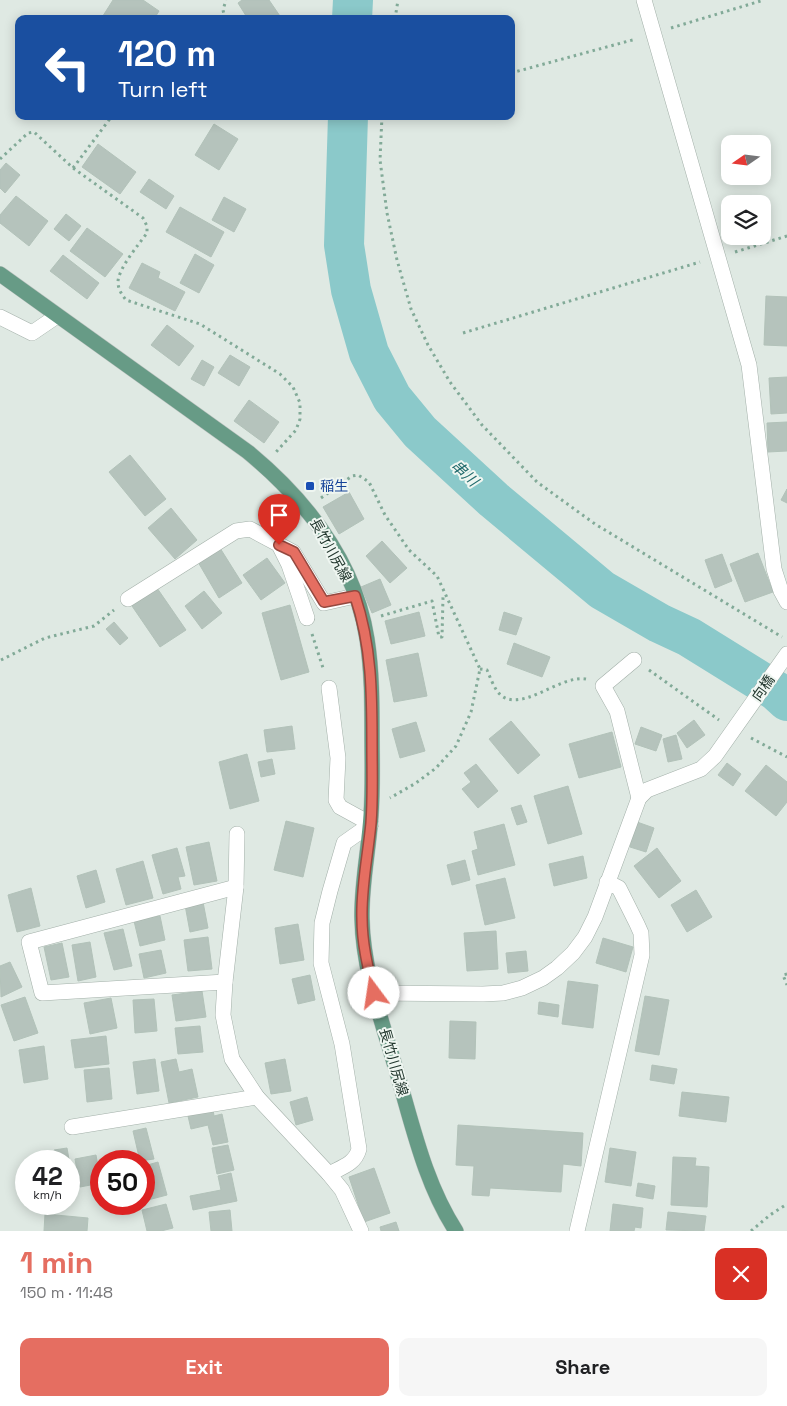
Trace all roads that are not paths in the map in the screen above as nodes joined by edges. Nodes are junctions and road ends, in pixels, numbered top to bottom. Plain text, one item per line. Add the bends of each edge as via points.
1 (644, 0) edge
2 (0, 274) edge
3 (57, 316) junction
4 (0, 317) edge
5 (279, 545) junction
6 (355, 596) junction
7 (128, 599) road end
8 (787, 602) edge
9 (307, 618) road end
10 (787, 654) edge
11 (634, 660) road end
12 (329, 688) road end
13 (639, 798) junction
14 (371, 824) junction
15 (237, 834) dead end
16 (607, 882) junction
17 (236, 887) junction
18 (225, 982) junction
19 (374, 993) junction
20 (258, 1097) junction
21 (72, 1127) dead end
22 (329, 1174) junction
23 (361, 1231) edge
24 (456, 1231) edge
25 (577, 1231) edge

1 - 8 street via 749,365 774,569
2 - 3 main road, 長竹川尻線
3 - 4 street via 32,333
3 - 6 main road, 長竹川尻線 via 248,452 280,480 318,523
5 - 6 street via 294,552 324,602
5 - 7 street via 250,529 236,531
5 - 9 street
6 - 14 main road, 長竹川尻線 via 368,647 372,688
10 - 13 street, 向橋 via 737,727 701,769 647,790
11 - 13 street via 603,686 617,710
12 - 14 street via 338,758 336,800 340,807
13 - 16 street
14 - 19 main road, 長竹川尻線 via 362,916 364,947
14 - 22 street via 344,843 322,923 320,963 342,1044 359,1149 350,1164
15 - 17 street
16 - 19 street via 585,937 568,958 543,978 502,993
16 - 25 street via 619,888 637,924 641,933 642,955
17 - 18 street
17 - 18 street via 29,942 42,993
18 - 20 street via 224,1015 232,1059
19 - 24 main road, 長竹川尻線 via 424,1165
20 - 21 street
20 - 22 street
22 - 23 street via 342,1190

